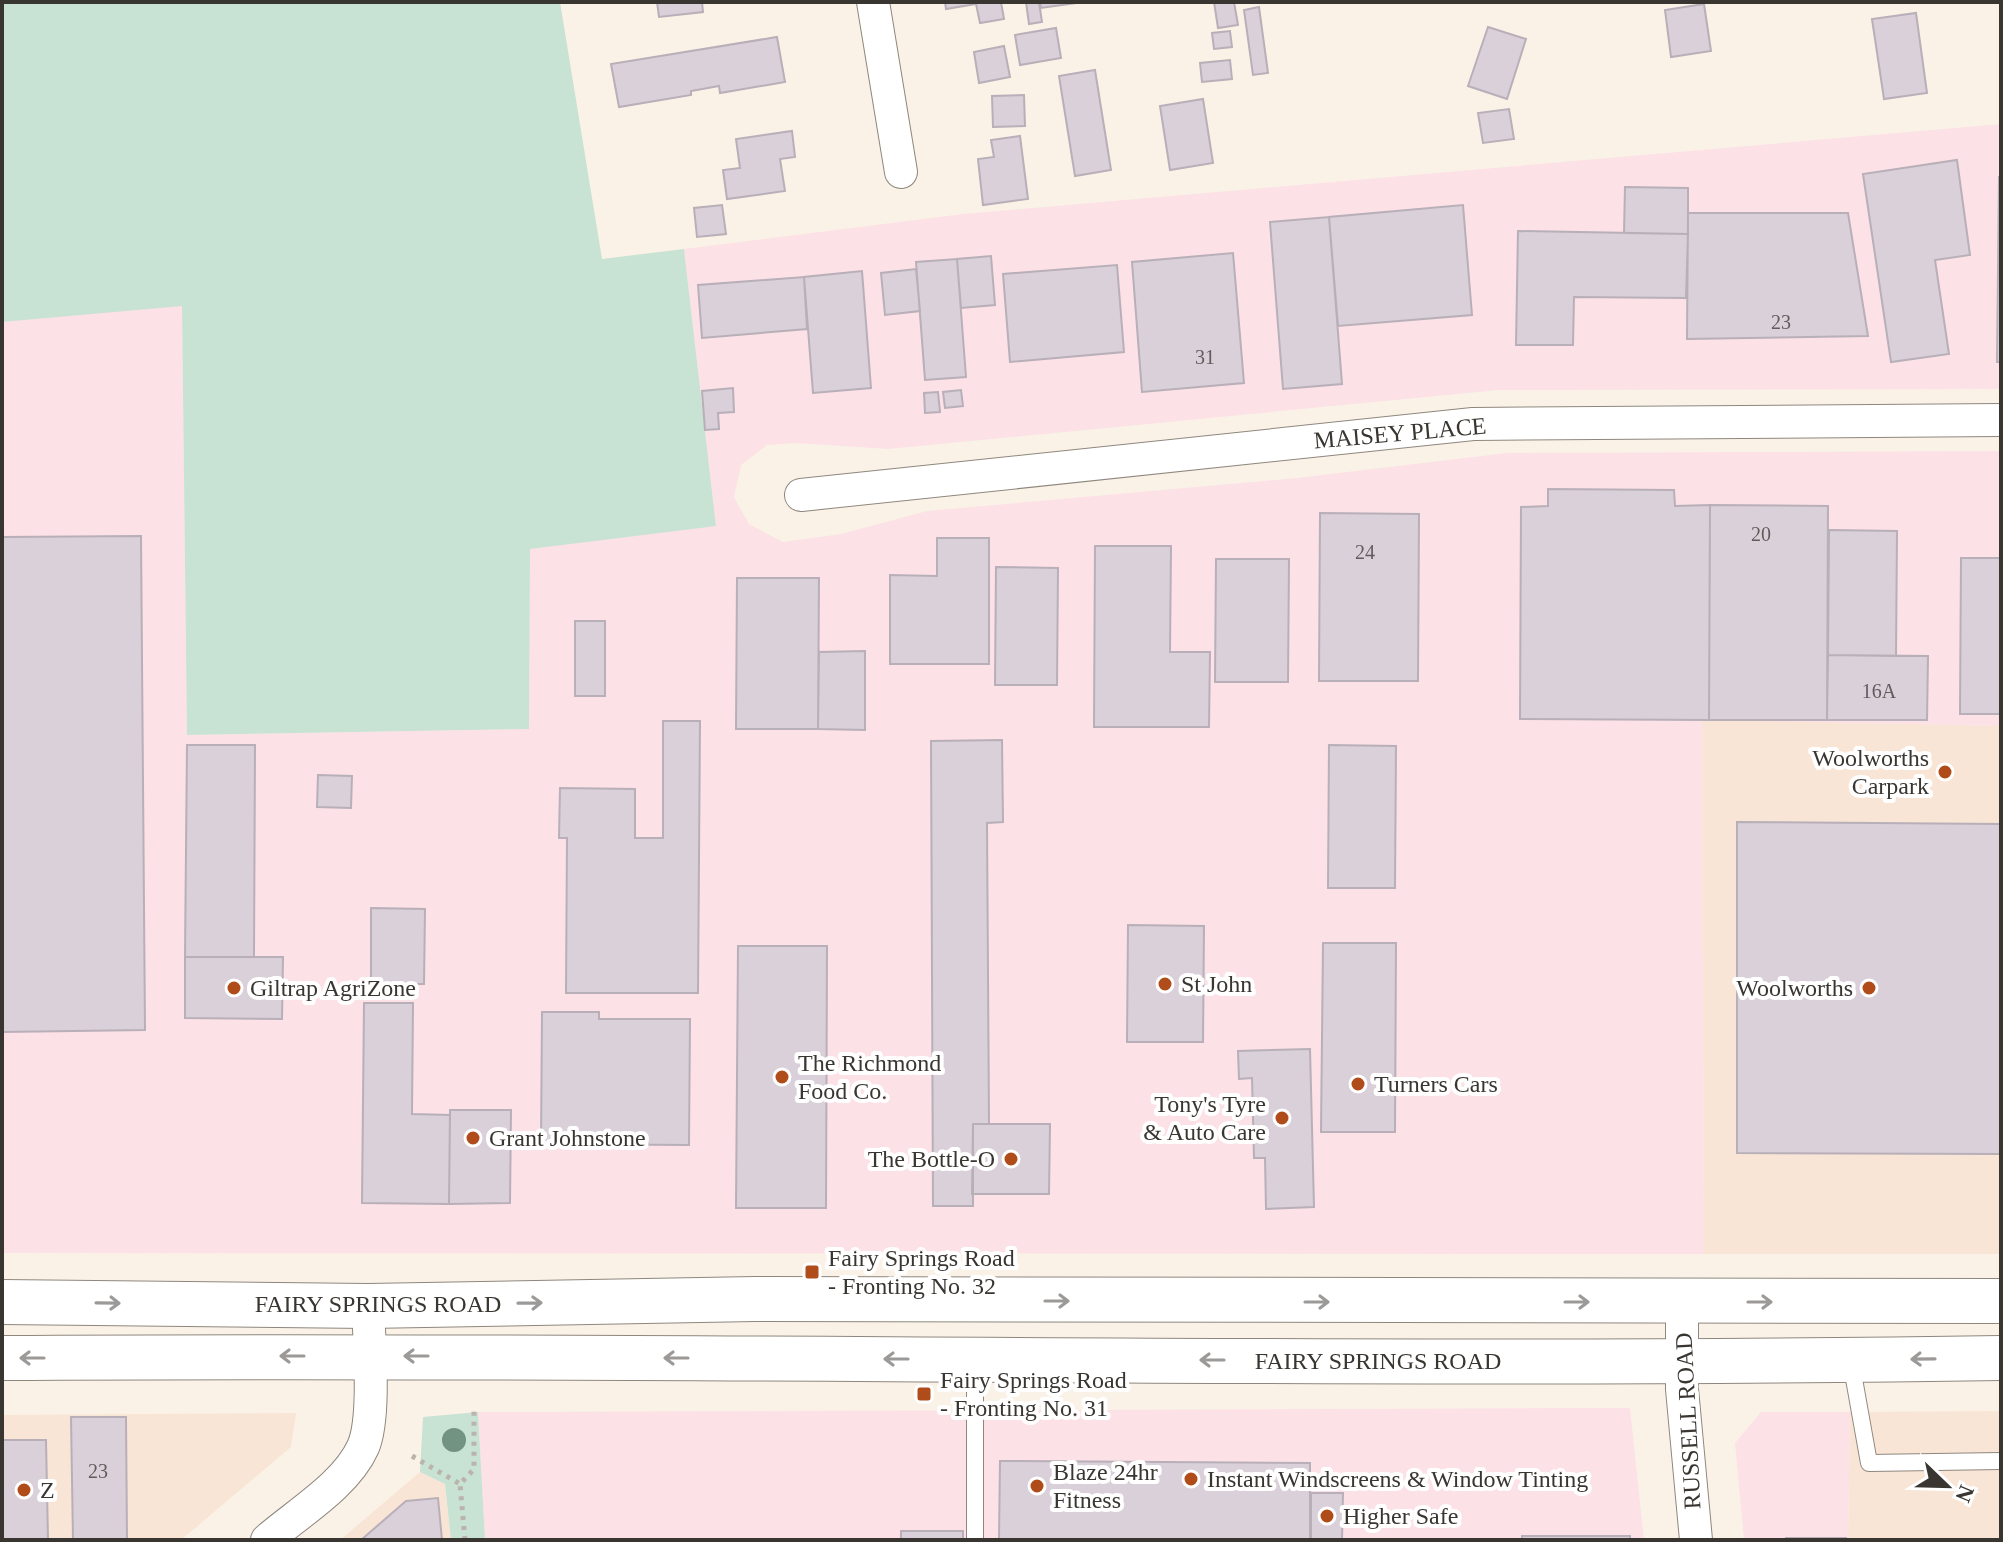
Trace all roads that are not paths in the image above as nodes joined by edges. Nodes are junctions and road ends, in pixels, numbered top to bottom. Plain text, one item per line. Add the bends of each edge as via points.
1 (873, 2) edge
2 (901, 172) dead end
3 (2001, 420) edge
4 (801, 495) dead end
5 (755, 1299) junction
6 (2001, 1301) edge
7 (2, 1302) edge
8 (1682, 1302) junction
9 (368, 1306) junction
10 (370, 1356) junction
11 (2, 1358) edge
12 (754, 1358) junction
13 (2001, 1358) edge
14 (976, 1359) junction
15 (1850, 1360) junction
16 (1682, 1362) junction
17 (2001, 1461) edge
18 (267, 1540) edge
19 (975, 1540) edge
20 (1696, 1540) edge

1 - 2 street
3 - 4 street, MAISEY PLACE via 1473,424
5 -> 8 highway, FAIRY SPRINGS ROAD
9 -> 5 highway, FAIRY SPRINGS ROAD
5 - 12 highway
8 -> 6 highway, FAIRY SPRINGS ROAD
7 -> 9 highway, FAIRY SPRINGS ROAD
8 - 16 street, RUSSELL ROAD
9 - 10 street
10 -> 11 highway, FAIRY SPRINGS ROAD
12 -> 10 highway, FAIRY SPRINGS ROAD
10 - 18 street via 365,1444 352,1466
14 -> 12 highway, FAIRY SPRINGS ROAD
13 -> 15 highway, FAIRY SPRINGS ROAD
16 -> 14 highway, FAIRY SPRINGS ROAD
14 - 19 lane
15 - 16 highway, FAIRY SPRINGS ROAD
15 - 17 lane via 1869,1463
16 - 20 street, RUSSELL ROAD

